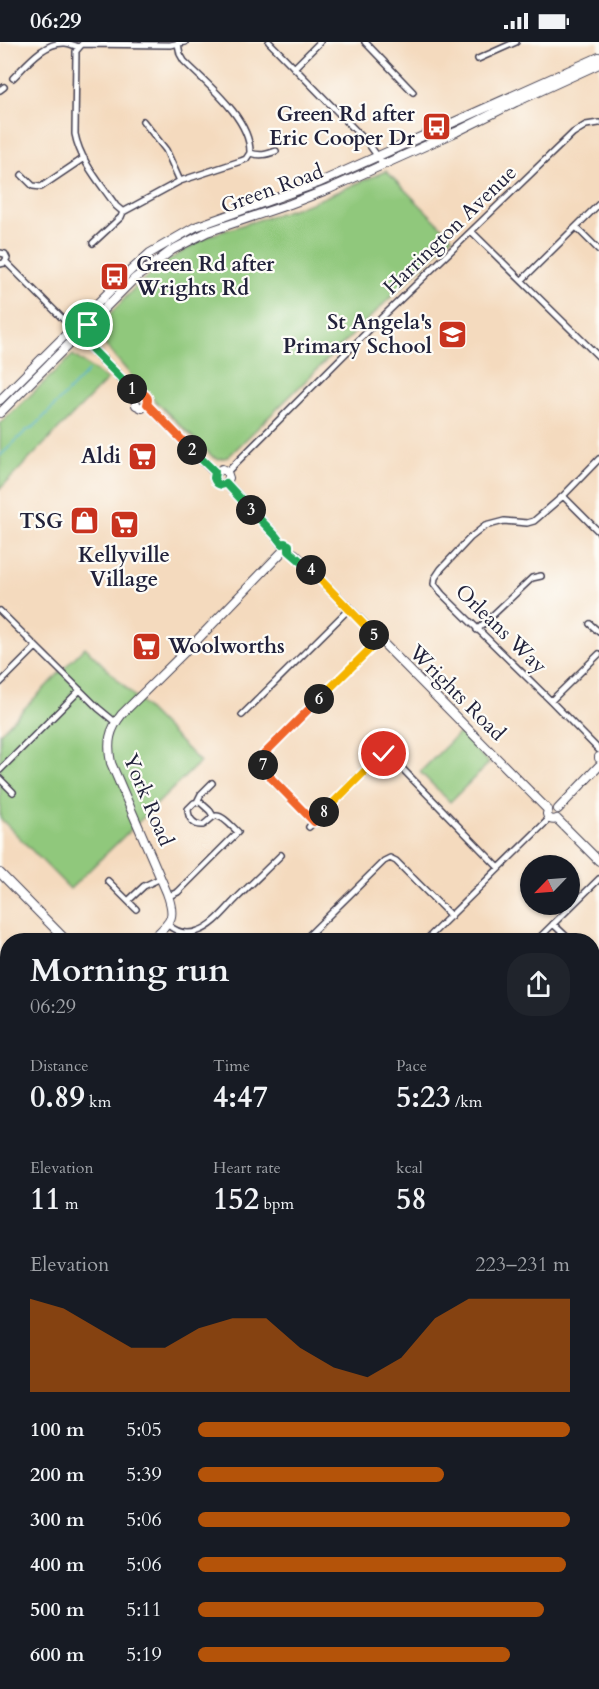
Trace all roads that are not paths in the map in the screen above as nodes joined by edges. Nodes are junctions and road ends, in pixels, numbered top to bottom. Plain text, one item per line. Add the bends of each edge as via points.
1 (185, 42) edge
2 (269, 42) edge
3 (320, 42) edge
4 (365, 42) edge
5 (516, 42) edge
6 (154, 43) edge
7 (178, 44) junction
8 (79, 47) junction
9 (599, 57) edge
10 (478, 58) dead end
11 (599, 64) edge
12 (294, 68) junction
13 (13, 78) dead end
14 (413, 92) dead end
15 (143, 121) dead end
16 (599, 123) edge
17 (276, 151) dead end
18 (250, 153) junction
19 (84, 158) junction
20 (380, 160) junction
21 (22, 175) dead end
22 (180, 181) junction
23 (599, 204) edge
24 (123, 212) junction
25 (576, 227) junction
26 (472, 232) junction
27 (93, 243) dead end
28 (599, 250) edge
29 (0, 253) edge
30 (3, 263) edge
31 (522, 280) junction
32 (72, 328) junction
33 (78, 335) junction
34 (599, 357) edge
35 (0, 400) edge
36 (0, 413) edge
37 (599, 459) edge
38 (215, 472) junction
39 (227, 472) junction
40 (226, 483) junction
41 (563, 496) junction
42 (599, 532) edge
43 (284, 549) junction
44 (541, 576) dead end
45 (349, 609) junction
46 (0, 611) edge
47 (590, 624) dead end
48 (477, 630) junction
49 (599, 632) edge
50 (379, 640) junction
51 (36, 647) junction
52 (599, 654) edge
53 (0, 683) edge
54 (80, 690) junction
55 (551, 701) junction
56 (242, 715) dead end
57 (116, 722) junction
58 (599, 750) edge
59 (599, 766) edge
60 (0, 770) edge
61 (0, 779) edge
62 (212, 783) dead end
63 (13, 792) dead end
64 (197, 802) junction
65 (558, 808) junction
66 (548, 810) junction
67 (213, 816) junction
68 (553, 819) junction
69 (314, 822) junction
70 (309, 827) dead end
71 (281, 855) dead end
72 (599, 861) edge
73 (499, 868) junction
74 (0, 873) edge
75 (161, 878) junction
76 (599, 879) edge
77 (108, 880) dead end
78 (169, 896) junction
79 (128, 901) junction
80 (136, 909) dead end
81 (451, 916) junction
82 (167, 924) junction
83 (554, 924) junction
84 (59, 933) edge
85 (158, 933) edge
86 (311, 933) edge
87 (433, 933) edge
88 (544, 933) edge
89 (563, 933) edge

1 - 7 street
2 - 12 street
3 - 12 street
4 - 14 street
5 - 10 street
6 - 7 street
6 - 8 street
7 - 18 street via 184,61 239,119
8 - 13 street via 65,43 51,46
8 - 19 street via 75,134
9 - 20 street, Green Road
11 - 20 street, Green Road via 456,132
12 - 20 street
15 - 22 street via 166,150
16 - 26 street, Harrington Avenue via 573,133
17 - 18 street via 257,156
18 - 22 street via 241,161
19 - 21 street via 41,187 33,186
19 - 24 street
20 - 32 street, Green Road via 185,232 150,254
20 - 33 street, Green Road via 320,193 188,241 134,279
22 - 24 street
23 - 25 street
24 - 27 street
25 - 28 street
25 - 31 street
26 - 31 street
26 - 39 street, Harrington Avenue
29 - 30 street via 6,256
30 - 32 street
31 - 34 street
32 - 33 street
32 - 35 street, Green Road
33 - 36 street, Green Road
33 - 38 street via 138,394 136,405 142,408 147,404
37 - 41 street, Orleans Way
38 - 39 street
38 - 40 street via 217,483
39 - 40 street
40 - 43 street, Wrights Road
41 - 42 street
41 - 48 street, Orleans Way via 534,521 504,521 485,526 435,578 434,584 442,594
43 - 45 street, Wrights Road via 295,555
43 - 57 street, York Road
44 - 48 street via 532,578
45 - 50 street, Wrights Road
45 - 56 street
46 - 51 street
47 - 49 street
48 - 55 street, Orleans Way
50 - 66 street, Wrights Road
50 - 69 street via 263,755 261,762 267,772
51 - 53 street
51 - 54 street
52 - 55 street
54 - 57 street
54 - 60 street
55 - 58 street, Orleans Way
57 - 75 street, York Road via 108,748 111,763
59 - 65 street
61 - 63 street
62 - 64 street
64 - 67 street
64 - 67 street via 188,809 195,824 203,825
65 - 66 street
65 - 68 street via 560,814
66 - 68 street
67 - 78 street via 222,817 238,832 178,892
68 - 72 street
68 - 73 street
69 - 70 street
69 - 73 street via 380,756 388,754
71 - 82 street via 207,927 187,933
73 - 81 street
74 - 84 street
75 - 78 street, York Road
75 - 79 street via 144,886
76 - 83 street
77 - 79 street
78 - 82 street, York Road via 172,911
79 - 80 street
81 - 86 street via 390,858
81 - 87 street
82 - 85 street
83 - 88 street
83 - 89 street

